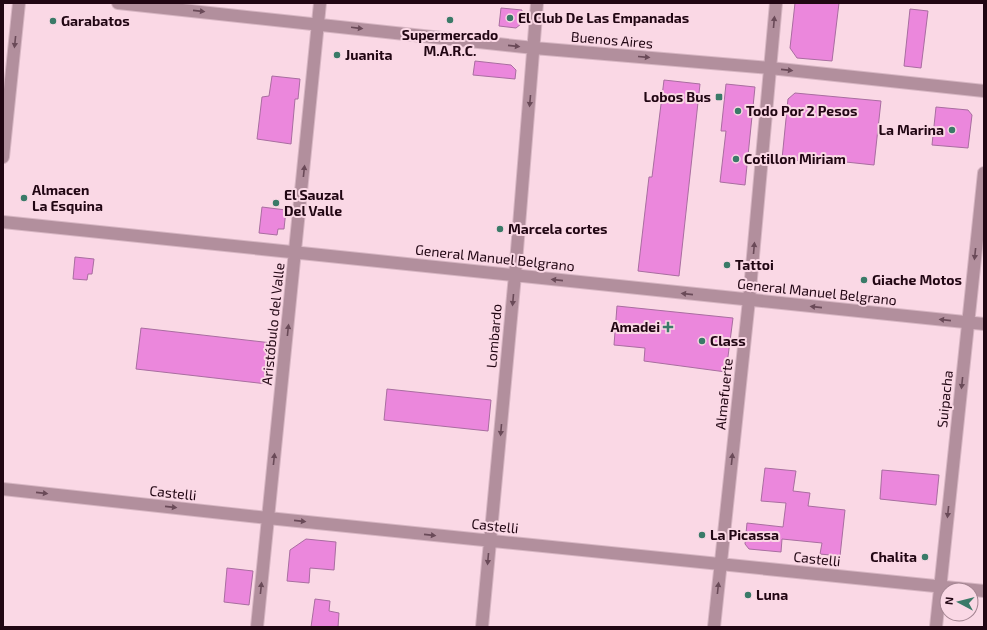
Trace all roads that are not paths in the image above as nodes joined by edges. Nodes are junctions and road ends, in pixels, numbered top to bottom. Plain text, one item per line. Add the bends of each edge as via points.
1 (19, 3) edge
2 (118, 3) edge
3 (320, 3) edge
4 (537, 3) edge
5 (776, 3) edge
6 (318, 24) junction
7 (534, 48) junction
8 (770, 68) junction
9 (984, 91) edge
10 (3, 157) edge
11 (984, 173) edge
12 (3, 222) edge
13 (296, 252) junction
14 (515, 276) junction
15 (749, 300) junction
16 (968, 322) junction
17 (984, 324) edge
18 (3, 489) edge
19 (268, 518) junction
20 (490, 541) junction
21 (721, 564) junction
22 (942, 582) edge
23 (939, 587) edge
24 (939, 603) edge
25 (257, 627) edge
26 (482, 627) edge
27 (714, 627) edge
28 (936, 627) edge

1 -> 10 street
2 -> 6 street, Buenos Aires
3 - 6 street, Aristóbulo del Valle
4 - 7 street, Lombardo
8 -> 5 street, Almafuerte
6 -> 7 street, Buenos Aires
13 -> 6 street, Aristóbulo del Valle
7 -> 8 street, Buenos Aires
7 -> 14 street, Lombardo
8 -> 9 street, Buenos Aires
15 -> 8 street, Almafuerte
11 -> 16 street, Suipacha
12 - 13 street, General Manuel Belgrano
13 - 14 street, General Manuel Belgrano
19 -> 13 street, Aristóbulo del Valle
15 -> 14 street, General Manuel Belgrano
14 -> 20 street, Lombardo
16 -> 15 street, General Manuel Belgrano
21 -> 15 street, Almafuerte
16 - 17 street, General Manuel Belgrano
16 -> 22 street, Suipacha
18 -> 19 street, Castelli
19 -> 20 street, Castelli
25 -> 19 street, Aristóbulo del Valle
20 - 21 street, Castelli
20 -> 26 street, Lombardo
21 - 23 street, Castelli
27 -> 21 street, Almafuerte
24 - 28 street, Suipacha

